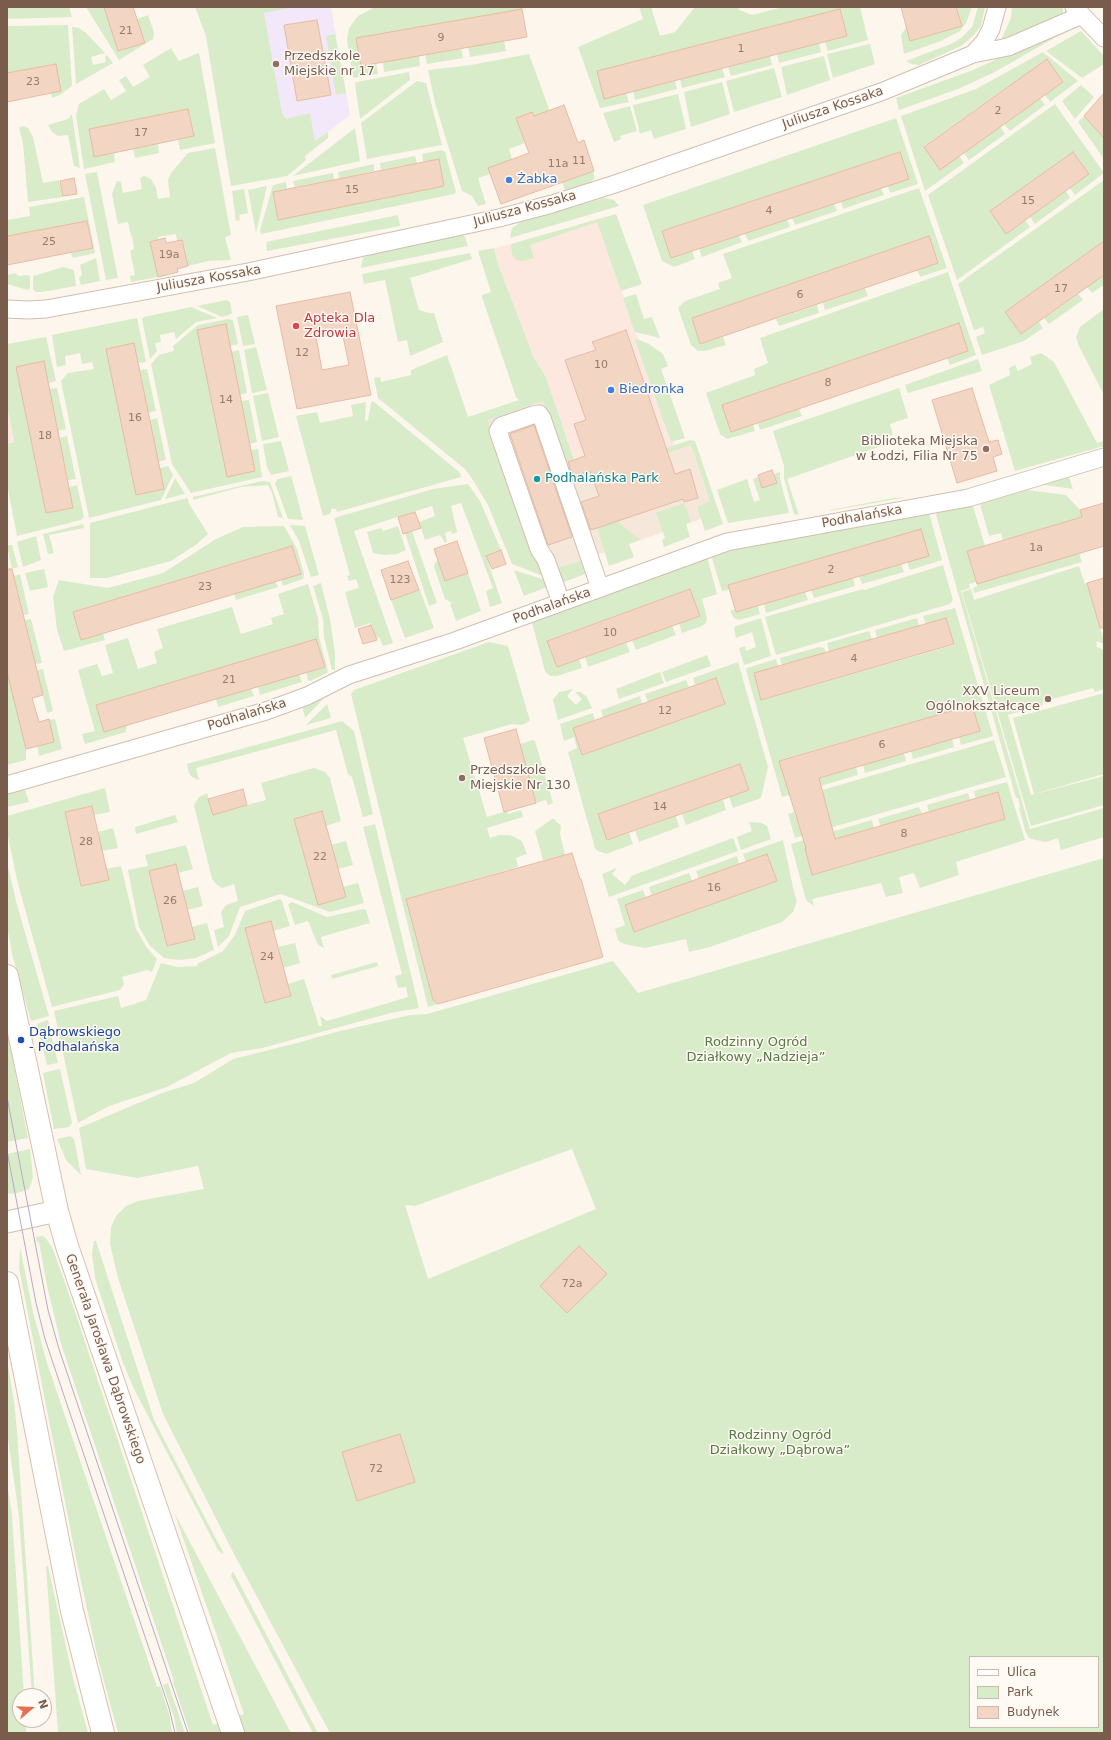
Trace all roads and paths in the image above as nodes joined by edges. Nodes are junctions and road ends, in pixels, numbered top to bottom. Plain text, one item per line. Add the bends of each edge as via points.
1 (997, 7) edge
2 (1078, 11) edge
3 (1104, 38) edge
4 (973, 54) junction
5 (7, 309) edge
6 (1104, 457) edge
7 (600, 588) junction
8 (560, 602) junction
9 (7, 785) edge
10 (7, 976) edge
11 (57, 1211) junction
12 (7, 1222) edge
13 (7, 1284) edge
14 (231, 1726) edge
15 (103, 1733) edge

1 - 4 street, Juliusza Kossaka via 991,29
2 - 3 street
2 - 4 street via 1008,47
4 - 5 street, Juliusza Kossaka via 881,92 615,184 499,218 248,272 46,309
6 - 7 street, Podhalańska via 968,498 727,542
7 - 8 street, Podhalańska
7 - 8 street via 542,418 540,414 534,414 501,426 498,431
8 - 9 street, Podhalańska via 349,676 307,696 266,711
10 - 11 main road, Generała Jarosława Dąbrowskiego
11 - 12 street
11 - 14 main road, Generała Jarosława Dąbrowskiego via 99,1343
13 - 15 main road via 72,1612

